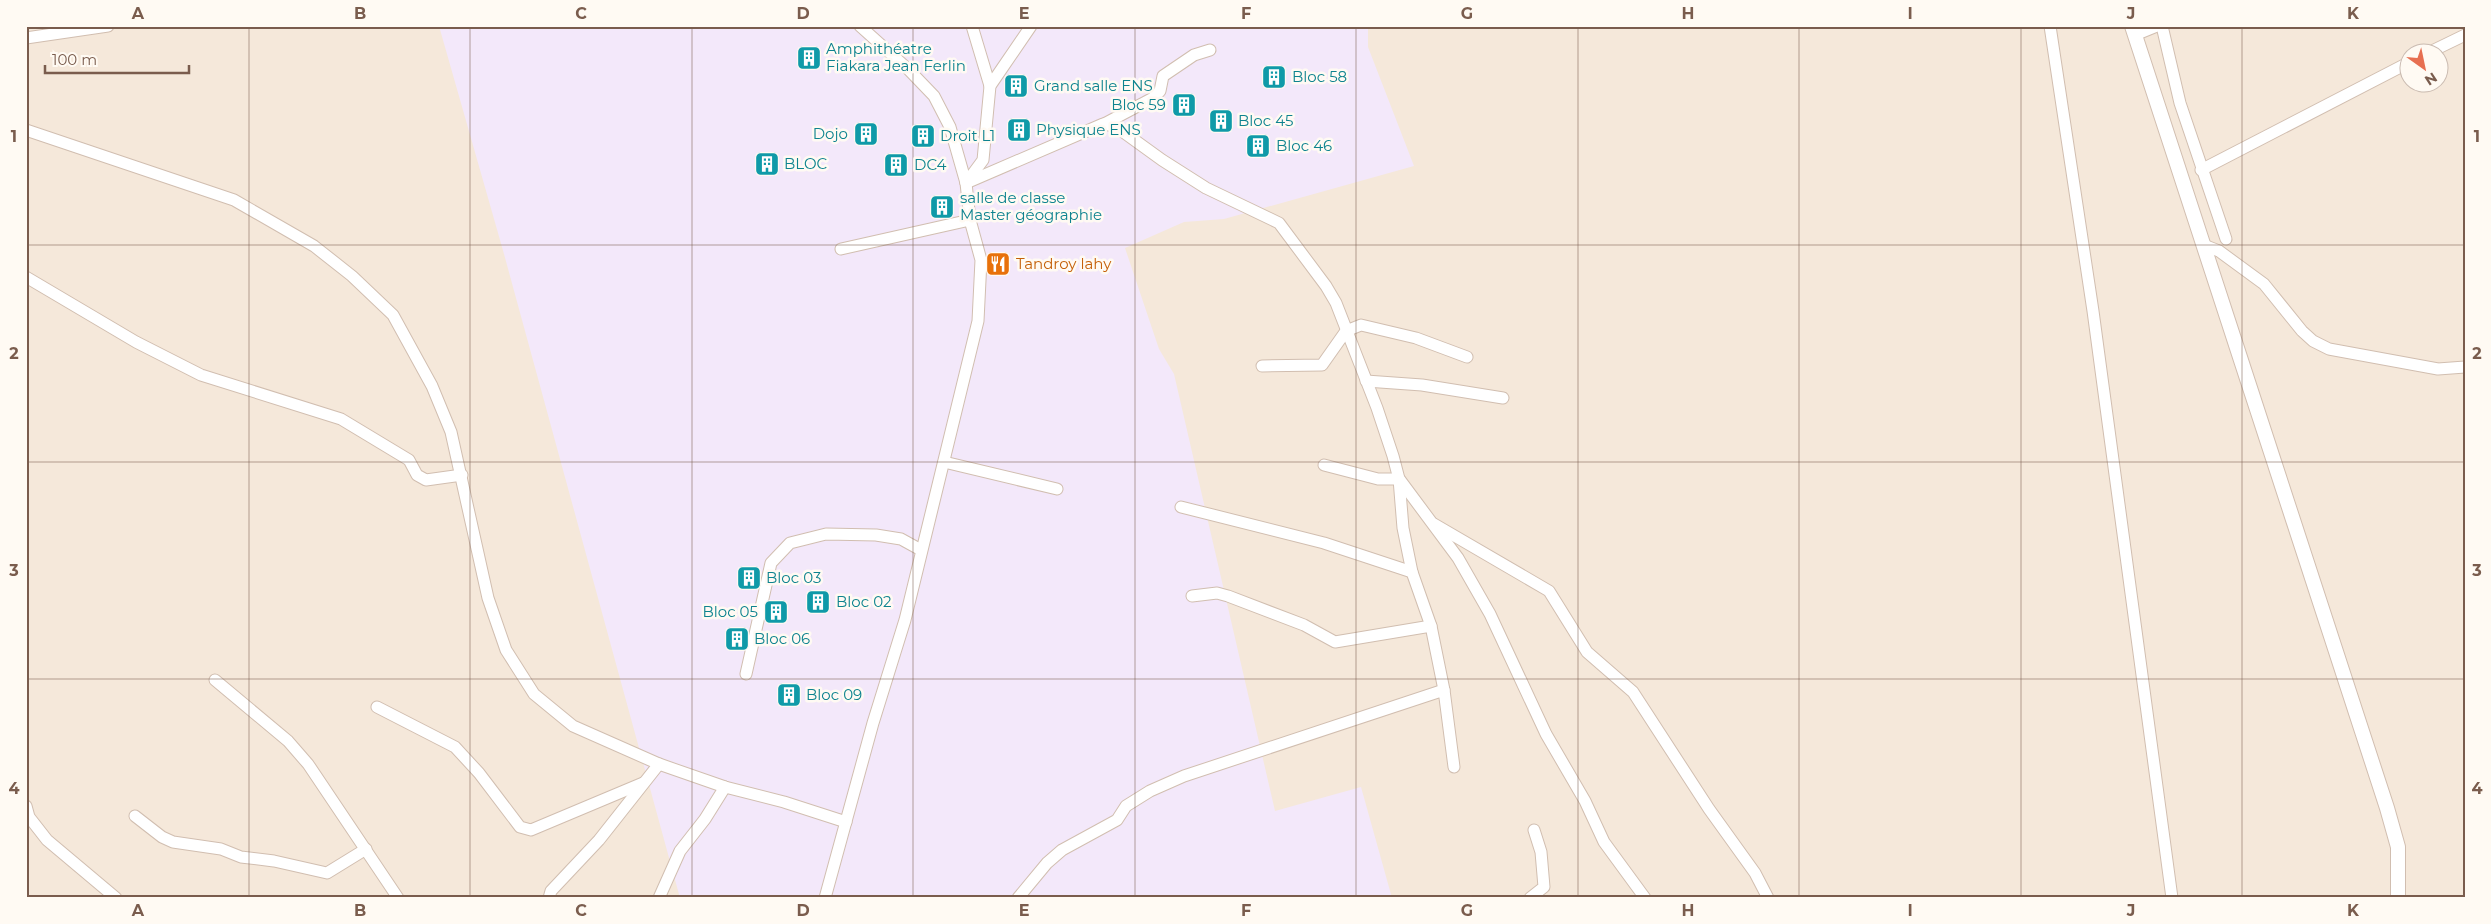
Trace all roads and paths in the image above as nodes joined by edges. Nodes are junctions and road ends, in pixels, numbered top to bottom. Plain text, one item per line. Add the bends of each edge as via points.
1 (108, 26) edge
2 (860, 26) edge
3 (972, 26) edge
4 (1031, 26) edge
5 (2050, 26) edge
6 (2157, 26) edge
7 (2162, 26) edge
8 (2134, 30) edge
9 (2465, 35) edge
10 (26, 38) edge
11 (2448, 43) edge
12 (1210, 50) dead end
13 (2398, 68) edge
14 (990, 86) junction
15 (1103, 124) junction
16 (26, 130) edge
17 (2201, 170) junction
18 (966, 183) junction
19 (970, 220) junction
20 (2226, 239) dead end
21 (2206, 246) junction
22 (842, 249) dead end
23 (26, 277) edge
24 (1346, 331) junction
25 (1467, 357) dead end
26 (1262, 366) dead end
27 (2465, 367) edge
28 (1366, 381) junction
29 (1503, 398) dead end
30 (944, 462) junction
31 (1324, 465) dead end
32 (462, 475) junction
33 (1399, 478) junction
34 (1057, 489) dead end
35 (1181, 507) dead end
36 (1434, 524) junction
37 (921, 550) junction
38 (1412, 572) junction
39 (1192, 596) dead end
40 (1431, 626) junction
41 (746, 674) dead end
42 (215, 680) dead end
43 (1444, 690) junction
44 (377, 707) dead end
45 (658, 764) junction
46 (1454, 767) dead end
47 (643, 783) junction
48 (725, 787) junction
49 (26, 806) edge
50 (135, 816) dead end
51 (846, 822) junction
52 (1534, 830) dead end
53 (366, 849) junction
54 (116, 898) edge
55 (398, 898) edge
56 (549, 898) edge
57 (659, 898) edge
58 (825, 898) edge
59 (1018, 898) edge
60 (1530, 898) edge
61 (1645, 898) edge
62 (1768, 898) edge
63 (2172, 898) edge
64 (2398, 898) edge

1 - 10 street
2 - 18 street via 934,96 950,127
3 - 14 street
4 - 14 street
5 - 63 street via 2094,320
6 - 8 street
7 - 17 street via 2180,103
8 - 21 street
9 - 11 street
12 - 15 street via 1194,55 1164,76 1160,91 1153,98
13 - 17 street
14 - 18 street via 983,160
15 - 18 street
15 - 24 street via 1115,126 1214,192 1279,223 1326,286
16 - 32 street via 234,200 314,246 352,276 393,316 432,386 451,432
17 - 20 street
18 - 19 street
19 - 22 street
19 - 30 street via 981,260 978,321
21 - 27 street via 2219,251 2264,284 2302,331 2321,345 2438,370
21 - 64 street via 2389,816 2398,847
23 - 32 street via 136,342 201,375 341,419 409,460 417,475 426,480
24 - 25 street via 1361,325 1416,338
24 - 26 street via 1322,365
24 - 28 street
28 - 29 street via 1422,385
28 - 33 street
30 - 34 street
30 - 37 street
31 - 33 street via 1378,479
32 - 45 street via 488,598 506,650 534,694 573,726
33 - 36 street
33 - 38 street via 1403,528
35 - 38 street via 1324,543
36 - 61 street via 1490,614 1546,734 1585,800 1604,842
36 - 62 street via 1549,590 1587,652 1633,692 1755,873
37 - 41 street via 901,538 876,535 826,534 790,544 771,563
37 - 51 street via 906,620
38 - 40 street
39 - 40 street via 1218,593 1228,596 1304,625 1335,642
40 - 43 street
42 - 53 street via 288,741 308,764
43 - 46 street
43 - 59 street via 1184,776 1150,791 1126,806 1117,820 1062,850
44 - 47 street via 454,747 520,827 531,830
45 - 47 street
45 - 48 street
47 - 56 street via 599,840 551,891
48 - 51 street
48 - 57 street via 680,851
49 - 54 street via 29,818 48,840
50 - 53 street via 173,842 221,849 241,857 327,873
51 - 58 street
52 - 60 street via 1541,852 1544,887
53 - 55 street

